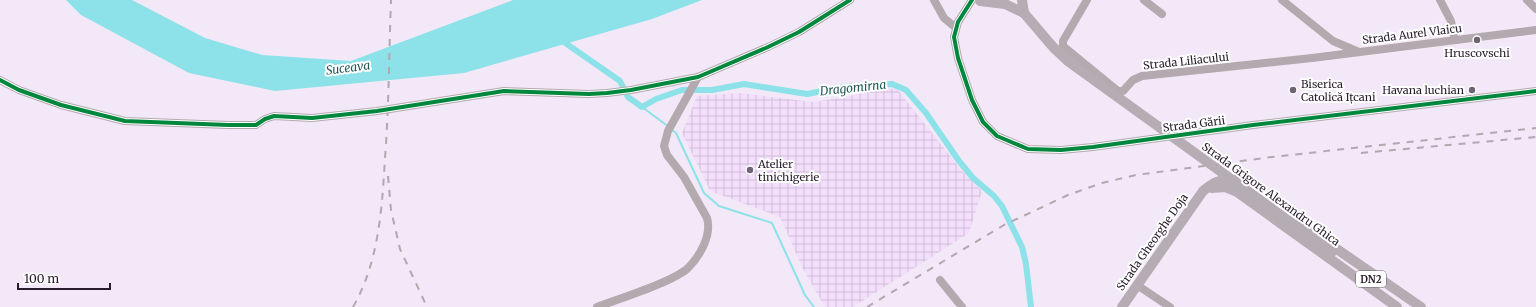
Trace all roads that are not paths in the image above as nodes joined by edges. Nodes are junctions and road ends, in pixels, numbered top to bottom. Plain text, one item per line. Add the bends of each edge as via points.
1 (850, 0) edge
2 (934, 0) edge
3 (978, 0) edge
4 (1016, 0) edge
5 (1022, 0) edge
6 (1087, 0) edge
7 (1144, 0) edge
8 (1282, 0) edge
9 (1440, 0) edge
10 (1527, 0) edge
11 (1536, 9) edge
12 (1024, 13) junction
13 (1162, 14) dead end
14 (956, 28) junction
15 (1536, 30) edge
16 (1455, 40) junction
17 (1362, 52) junction
18 (698, 77) junction
19 (0, 80) edge
20 (1536, 91) edge
21 (1203, 191) junction
22 (940, 280) dead end
23 (1137, 285) junction
24 (597, 307) edge
25 (962, 307) edge
26 (1122, 307) edge
27 (1170, 307) edge
28 (1398, 307) edge
29 (1410, 307) edge
30 (1421, 307) edge

1 - 18 street via 799,32
2 - 14 street via 944,18
3 - 12 main road via 1005,4
3 - 14 street, Strada Gării via 966,9
4 - 12 main road, Strada Grigore Alexandru Ghica / DN2
5 - 12 main road
6 - 17 street, Strada Liliacului via 1063,41 1063,46 1118,91 1123,91 1133,80 1142,76
7 - 13 street
8 - 17 street, Strada Aurel Vlaicu via 1333,41
9 - 16 street via 1451,21
10 - 11 street
12 - 29 main road, Strada Grigore Alexandru Ghica / DN2, bridge via 1069,62
14 - 20 street, Strada Gării via 954,37 958,58 978,114 997,136 1028,149 1093,148 1260,124
15 - 16 street, Strada Aurel Vlaicu
16 - 17 street, Strada Aurel Vlaicu
18 - 19 street via 631,90 589,94 504,91 312,118 274,116 256,125 228,126 125,121 61,105 19,90
18 - 24 street via 670,128 664,146 666,155 684,177 707,218 708,236 700,253 688,268
21 - 23 main road, Strada Gheorghe Doja
21 - 28 main road via 1219,187 1237,192
21 - 30 main road via 1208,186 1224,180 1240,182
22 - 25 street
23 - 26 main road, Strada Gheorghe Doja
23 - 27 street

